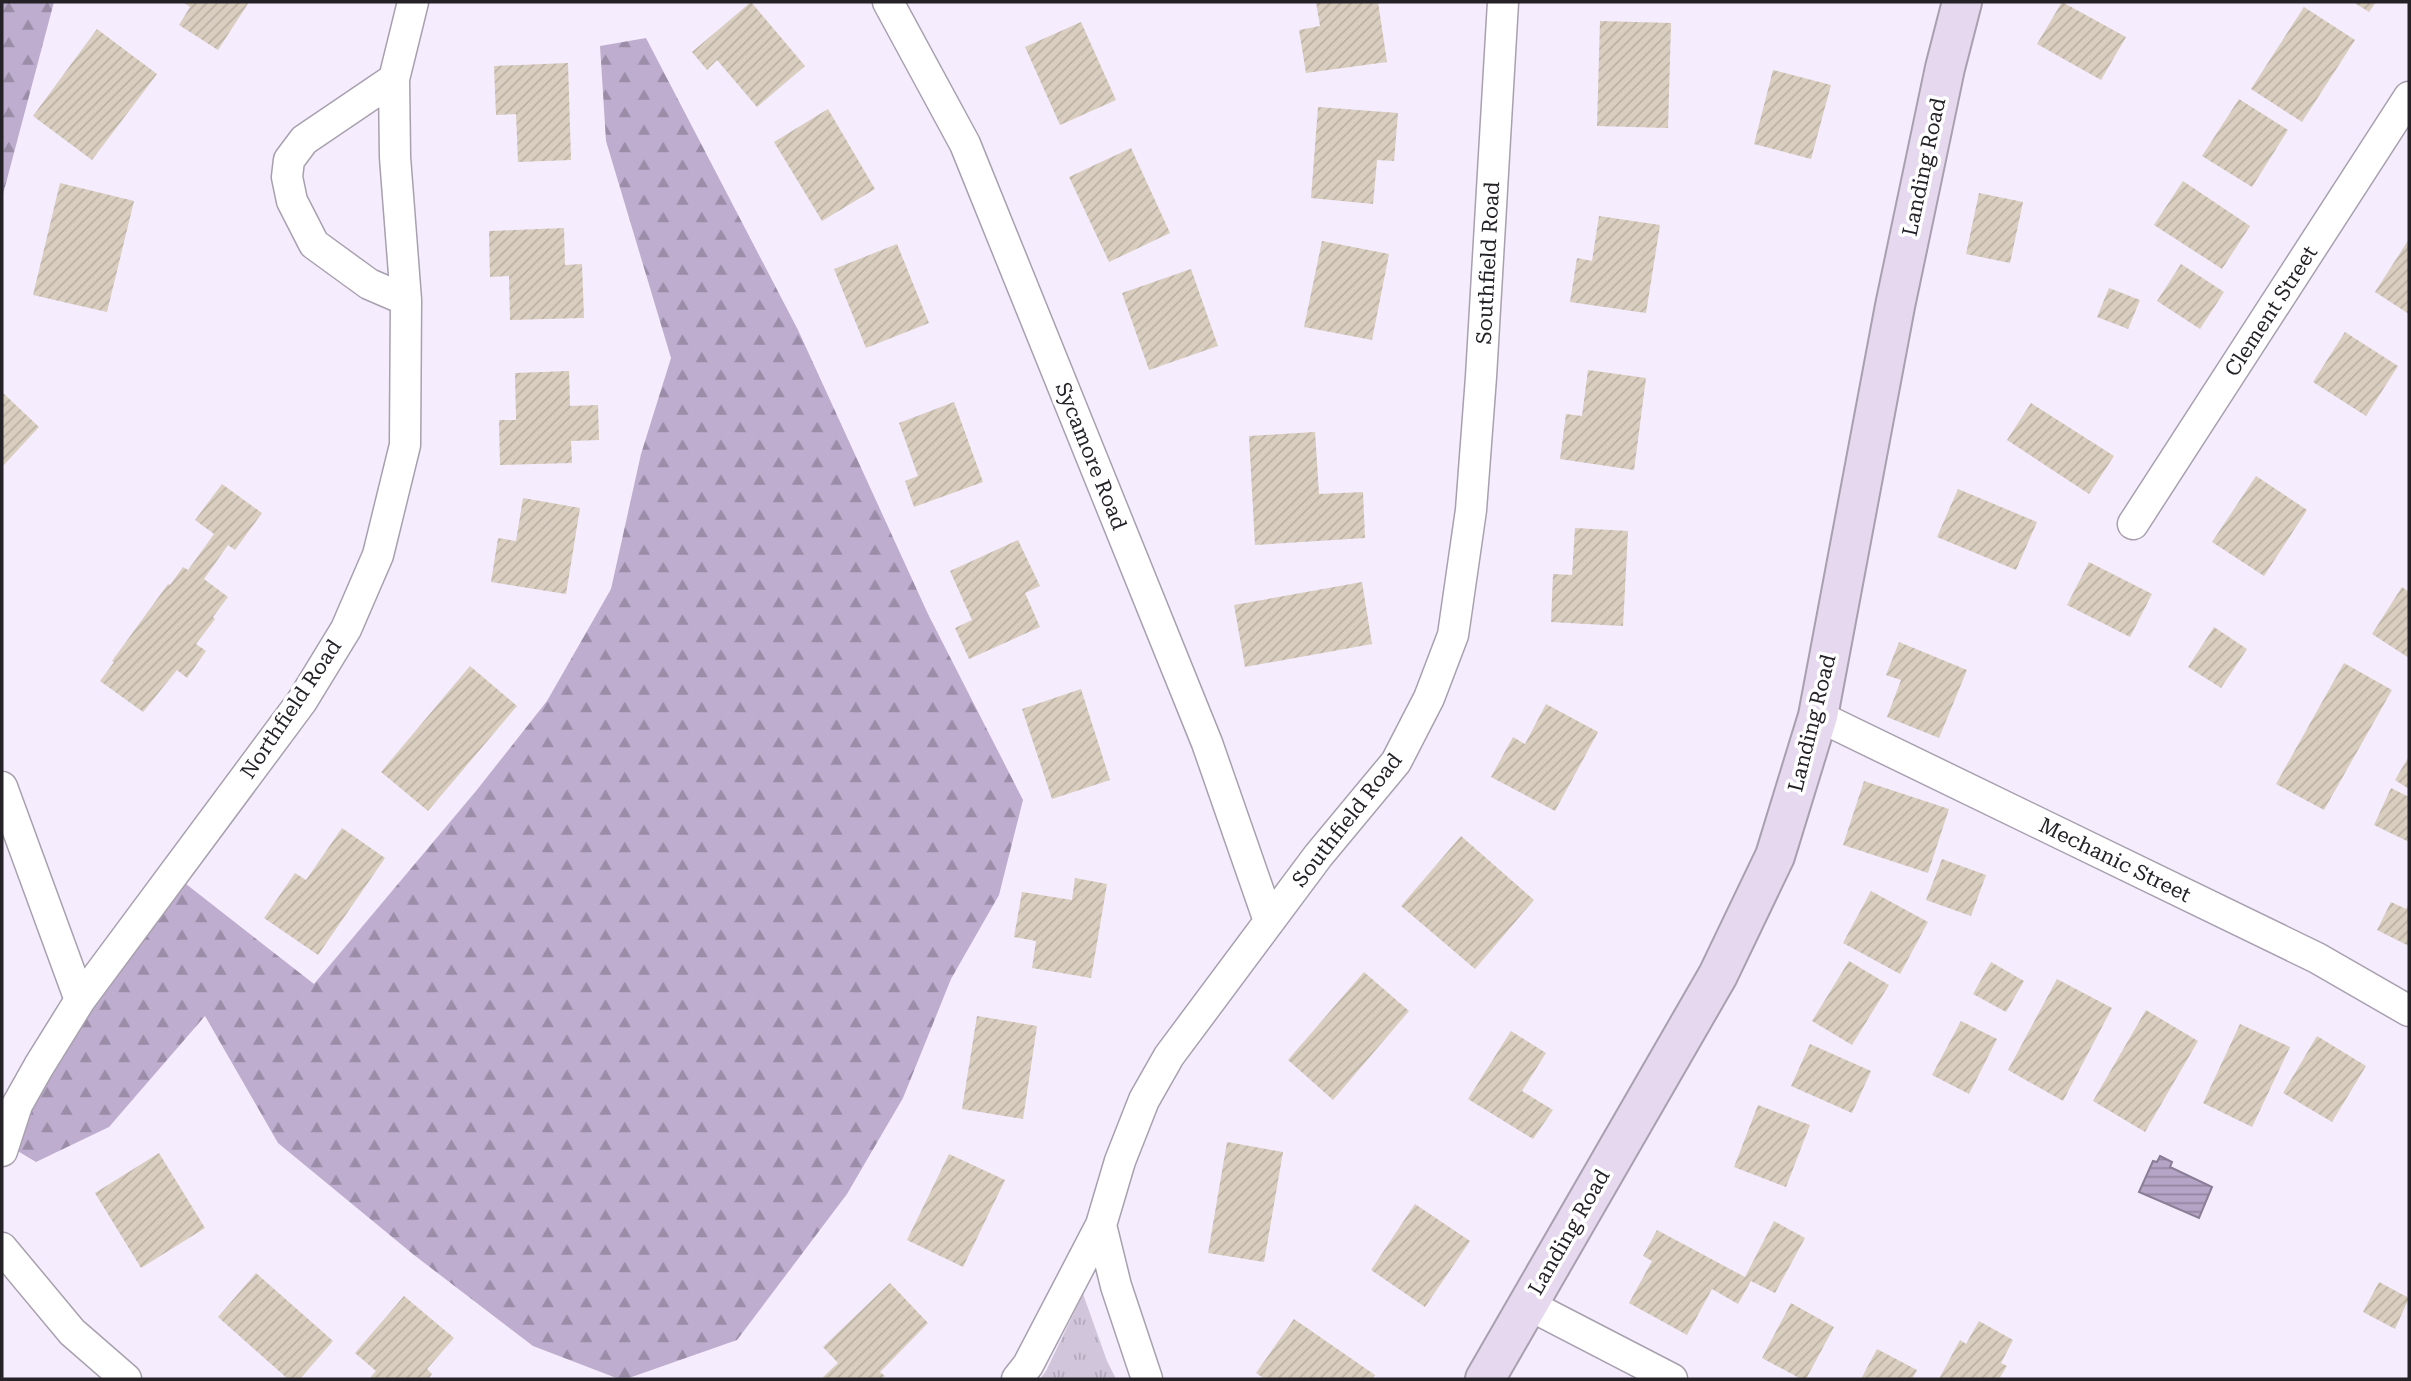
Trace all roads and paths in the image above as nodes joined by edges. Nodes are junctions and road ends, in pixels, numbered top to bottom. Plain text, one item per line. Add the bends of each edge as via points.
1 (413, 2) edge
2 (888, 2) edge
3 (1503, 2) edge
4 (1962, 2) edge
5 (394, 79) junction
6 (2409, 97) edge
7 (406, 300) junction
8 (2133, 524) dead end
9 (1818, 716) junction
10 (2, 787) edge
11 (1269, 921) junction
12 (80, 1000) junction
13 (2409, 1011) edge
14 (2, 1151) edge
15 (1101, 1224) junction
16 (2, 1248) edge
17 (1527, 1304) junction
18 (126, 1379) edge
19 (1017, 1379) edge
20 (1147, 1379) edge
21 (1485, 1379) edge
22 (1672, 1379) edge

1 - 5 street, Northfield Road
2 - 11 street, Sycamore Road via 965,144 1207,743
3 - 11 street, Southfield Road via 1471,510 1453,635 1429,698 1396,762
4 - 9 street, Landing Road via 1895,306
5 - 7 street, Northfield Road
5 - 7 street via 304,140 289,160 287,177 292,201 314,244 369,284
6 - 8 street, Clement Street
7 - 12 street, Northfield Road via 405,445 378,555 346,629 302,701
9 - 13 street, Mechanic Street via 2317,958
9 - 17 street, Landing Road via 1775,856 1718,975
10 - 12 street
11 - 15 street, Southfield Road via 1169,1056 1144,1100 1119,1161
12 - 14 street, Northfield Road via 38,1066
15 - 19 street
15 - 20 street, Southfield Road
16 - 18 street via 72,1332
17 - 21 street, Landing Road
17 - 22 street

